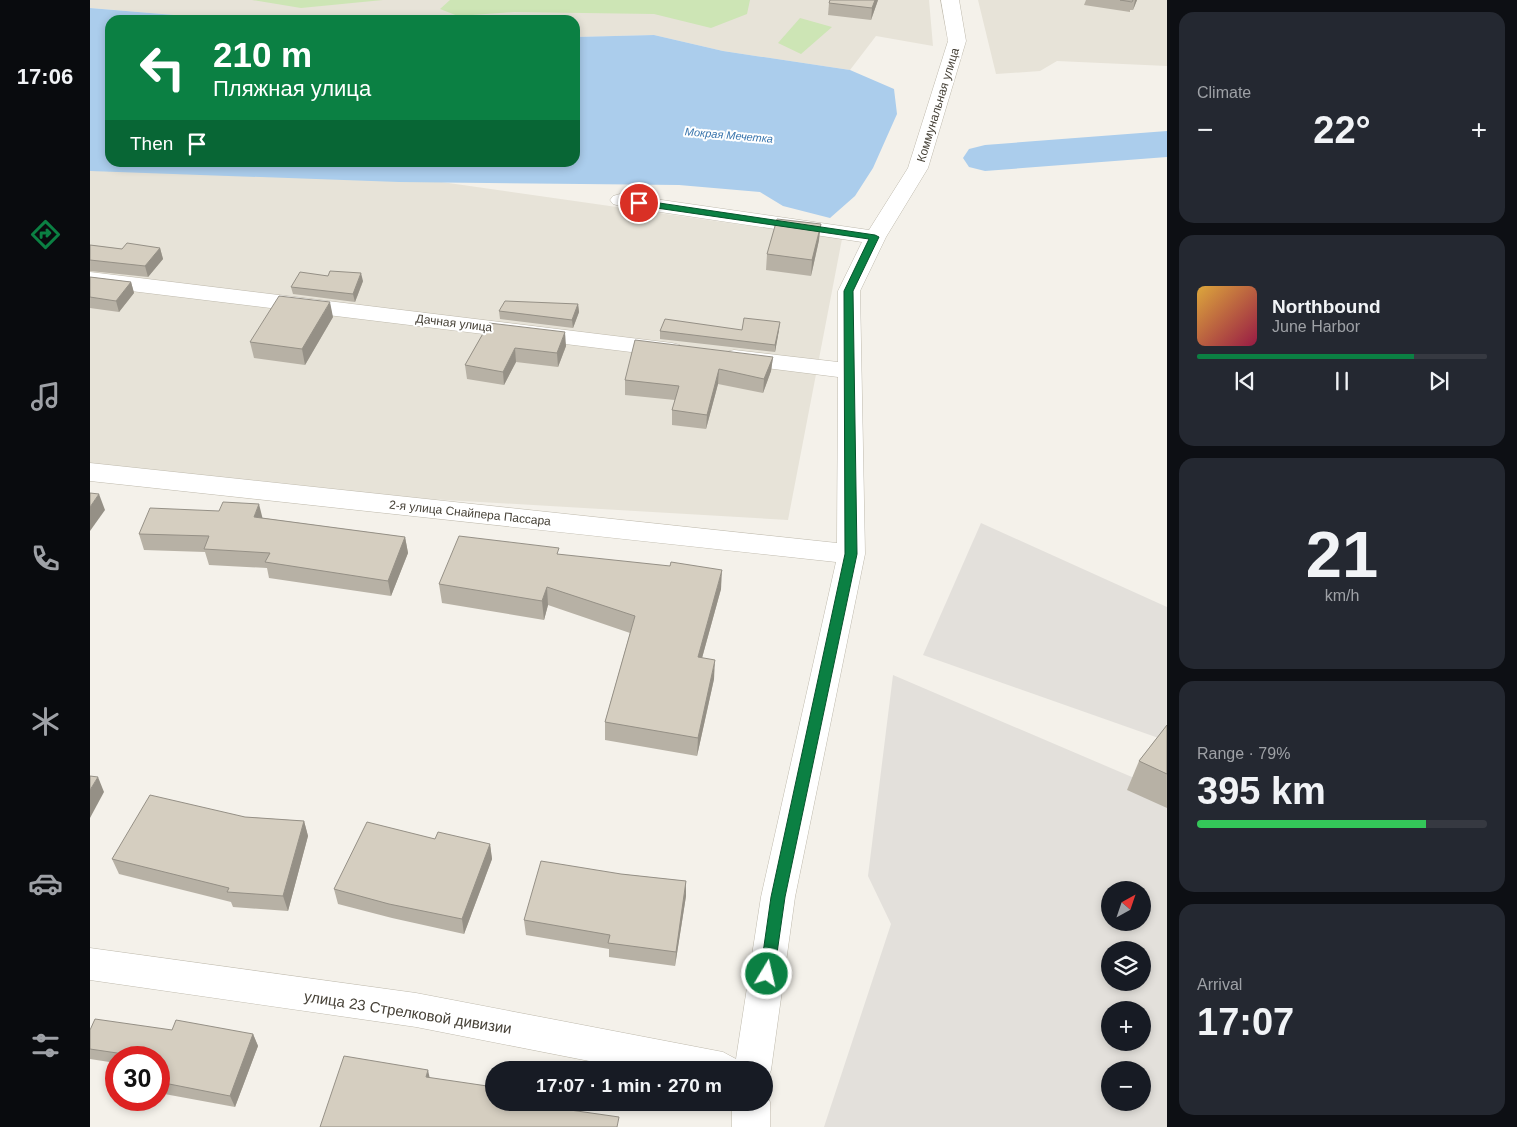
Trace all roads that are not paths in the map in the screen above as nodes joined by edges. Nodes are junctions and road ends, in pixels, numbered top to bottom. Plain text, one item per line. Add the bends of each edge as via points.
1 (950, 0) edge
2 (620, 200) dead end
3 (875, 237) junction
4 (90, 279) edge
5 (848, 371) junction
6 (90, 472) edge
7 (851, 554) junction
8 (90, 964) edge
9 (677, 1061) edge
10 (754, 1061) edge
11 (751, 1111) edge
12 (751, 1127) edge

1 - 3 street, Коммунальная улица via 957,41 918,168
2 - 3 street
3 - 5 street, Коммунальная улица via 849,291
4 - 5 street, Дачная улица
5 - 7 street, Коммунальная улица
6 - 7 street, 2-я улица Снайпера Пассара
7 - 10 street, Коммунальная улица via 778,897
8 - 9 street, улица 23 Стрелковой дивизии via 416,1010
11 - 12 street

